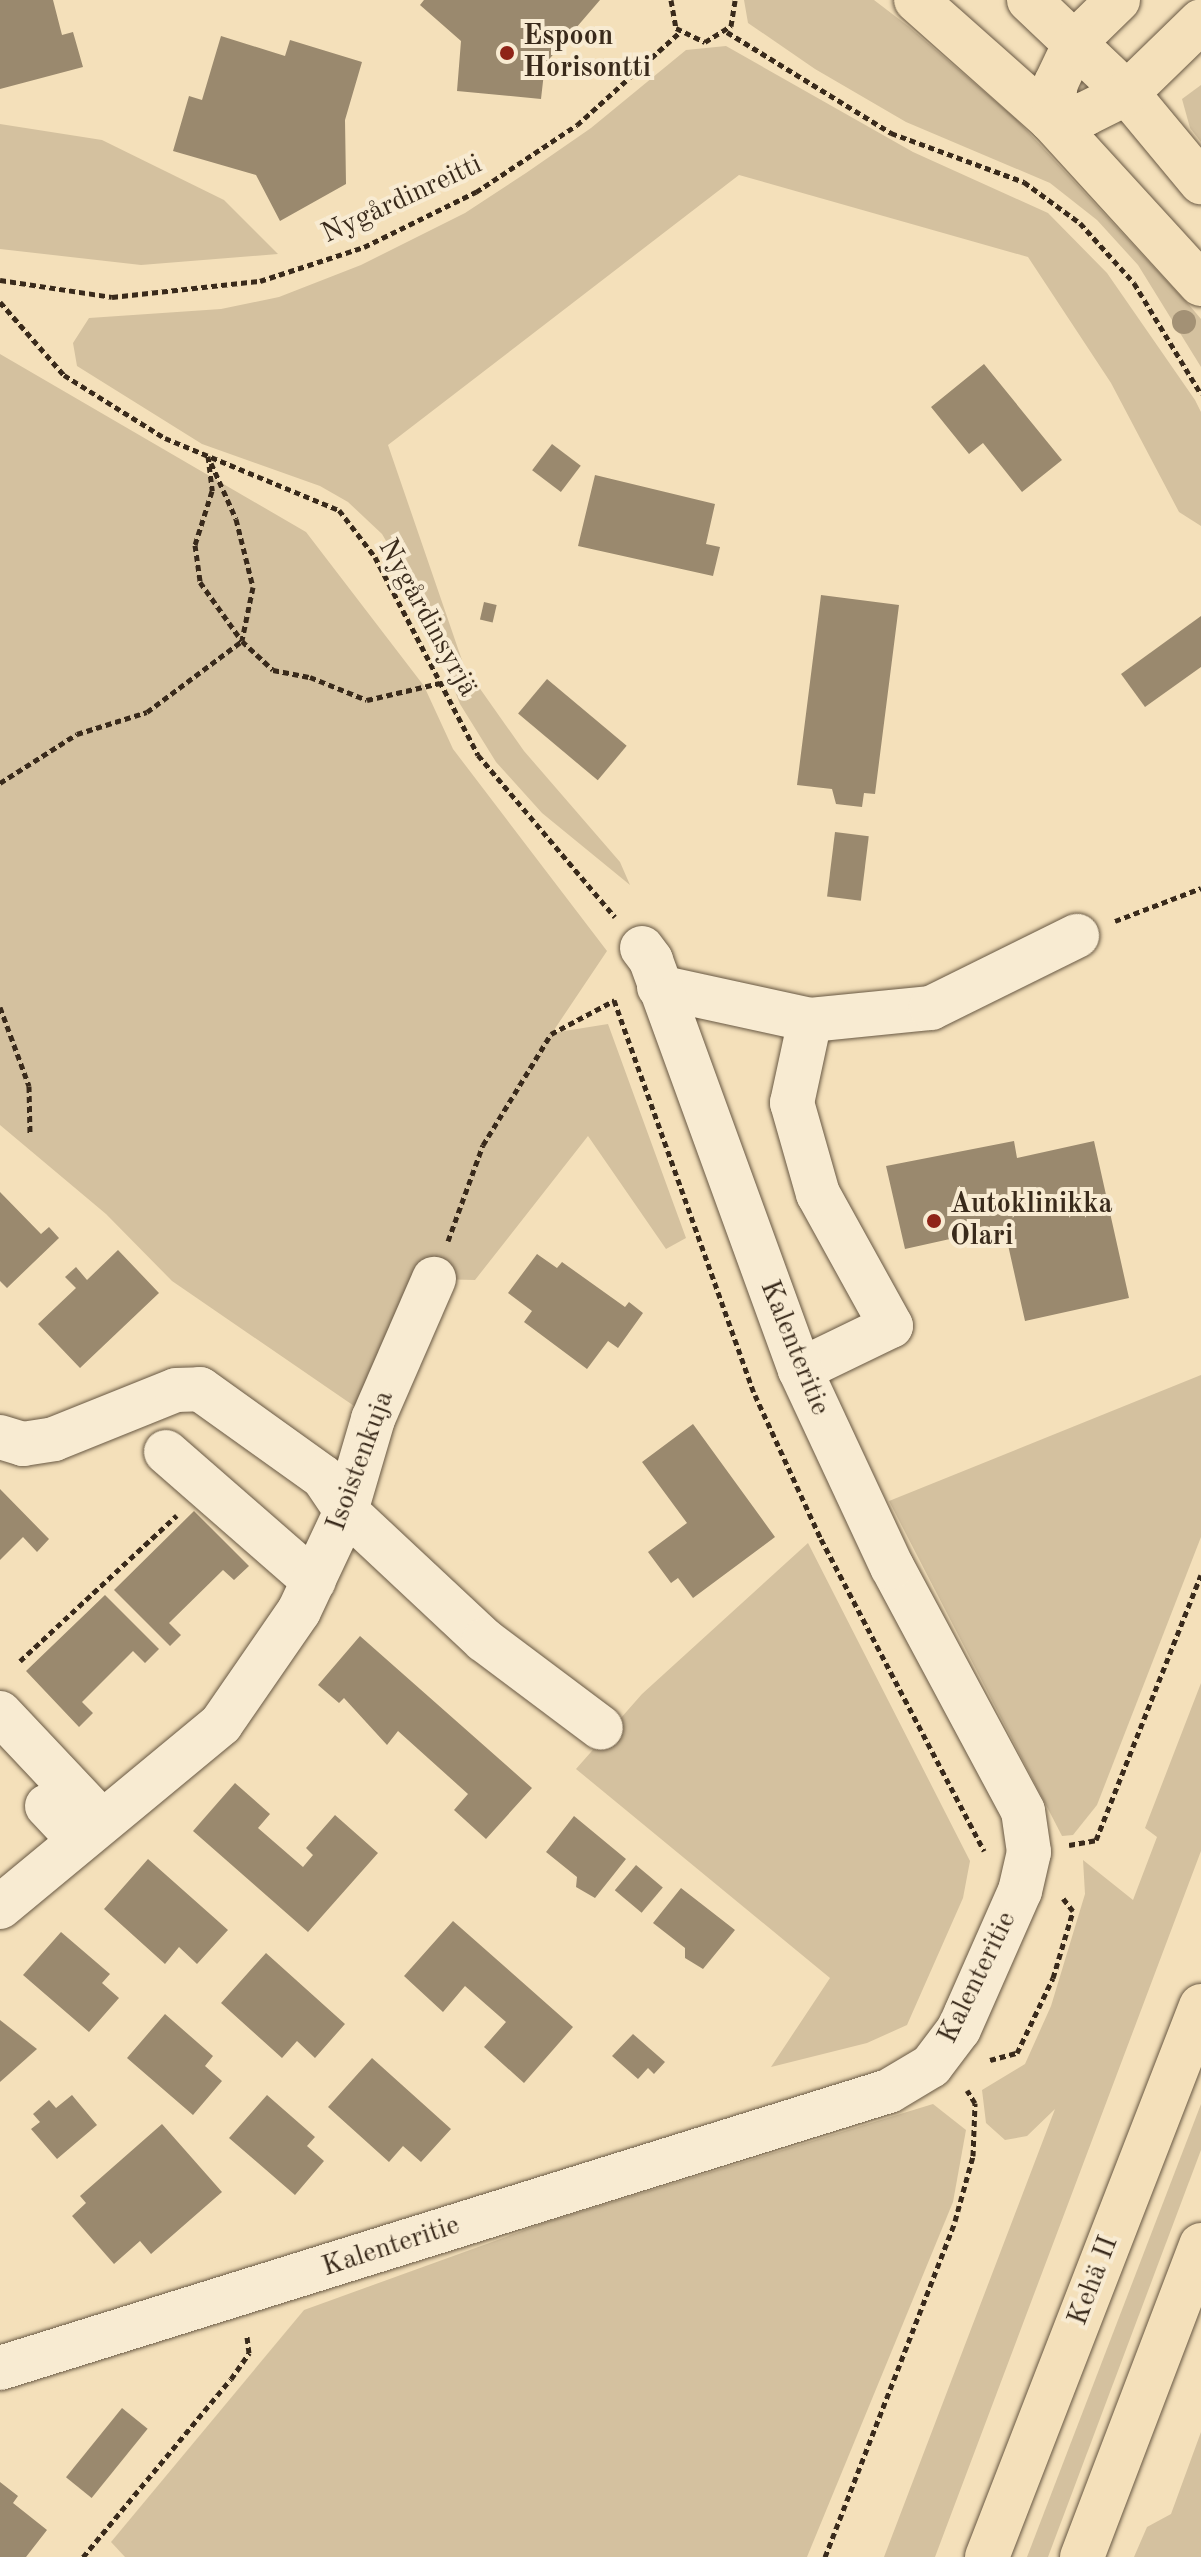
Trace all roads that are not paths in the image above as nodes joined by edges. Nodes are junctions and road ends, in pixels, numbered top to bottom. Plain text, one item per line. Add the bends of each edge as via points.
1 (916, 0) edge
2 (1029, 0) edge
3 (1118, 0) edge
4 (1201, 21) edge
5 (1076, 41) junction
6 (1127, 93) junction
7 (1051, 120) junction
8 (1201, 182) edge
9 (1201, 284) edge
10 (1077, 936) road end
11 (810, 1020) junction
12 (434, 1279) road end
13 (800, 1370) junction
14 (0, 1437) edge
15 (166, 1452) dead end
16 (346, 1511) junction
17 (314, 1581) junction
18 (0, 1713) edge
19 (601, 1728) dead end
20 (47, 1806) dead end
21 (90, 1830) junction
22 (0, 1907) edge
23 (1201, 2006) edge
24 (1201, 2245) edge
25 (0, 2368) edge
26 (987, 2557) edge
27 (1082, 2557) edge

1 - 7 main road
2 - 5 main road
3 - 5 main road
4 - 6 main road
5 - 6 main road
5 - 7 main road via 1056,83
6 - 7 main road via 1085,114
6 - 8 main road
7 - 9 main road
10 - 11 street via 931,1008
11 - 13 street via 792,1103 818,1194 891,1326
11 - 13 street, Kalenteritie via 650,968
12 - 16 street, Isoistenkuja via 373,1419
13 - 25 street, Kalenteritie via 892,1567 1006,1771 1029,1830 1020,1891 948,2061 889,2091
14 - 16 street via 23,1444 54,1439 176,1390 200,1389 323,1477
15 - 17 street
16 - 17 street, Isoistenkuja
16 - 19 street via 484,1640
17 - 21 street, Isoistenkuja via 221,1724
18 - 21 street
20 - 21 street
21 - 22 street, Isoistenkuja
23 - 26 main road, Kehä II
24 - 27 main road

